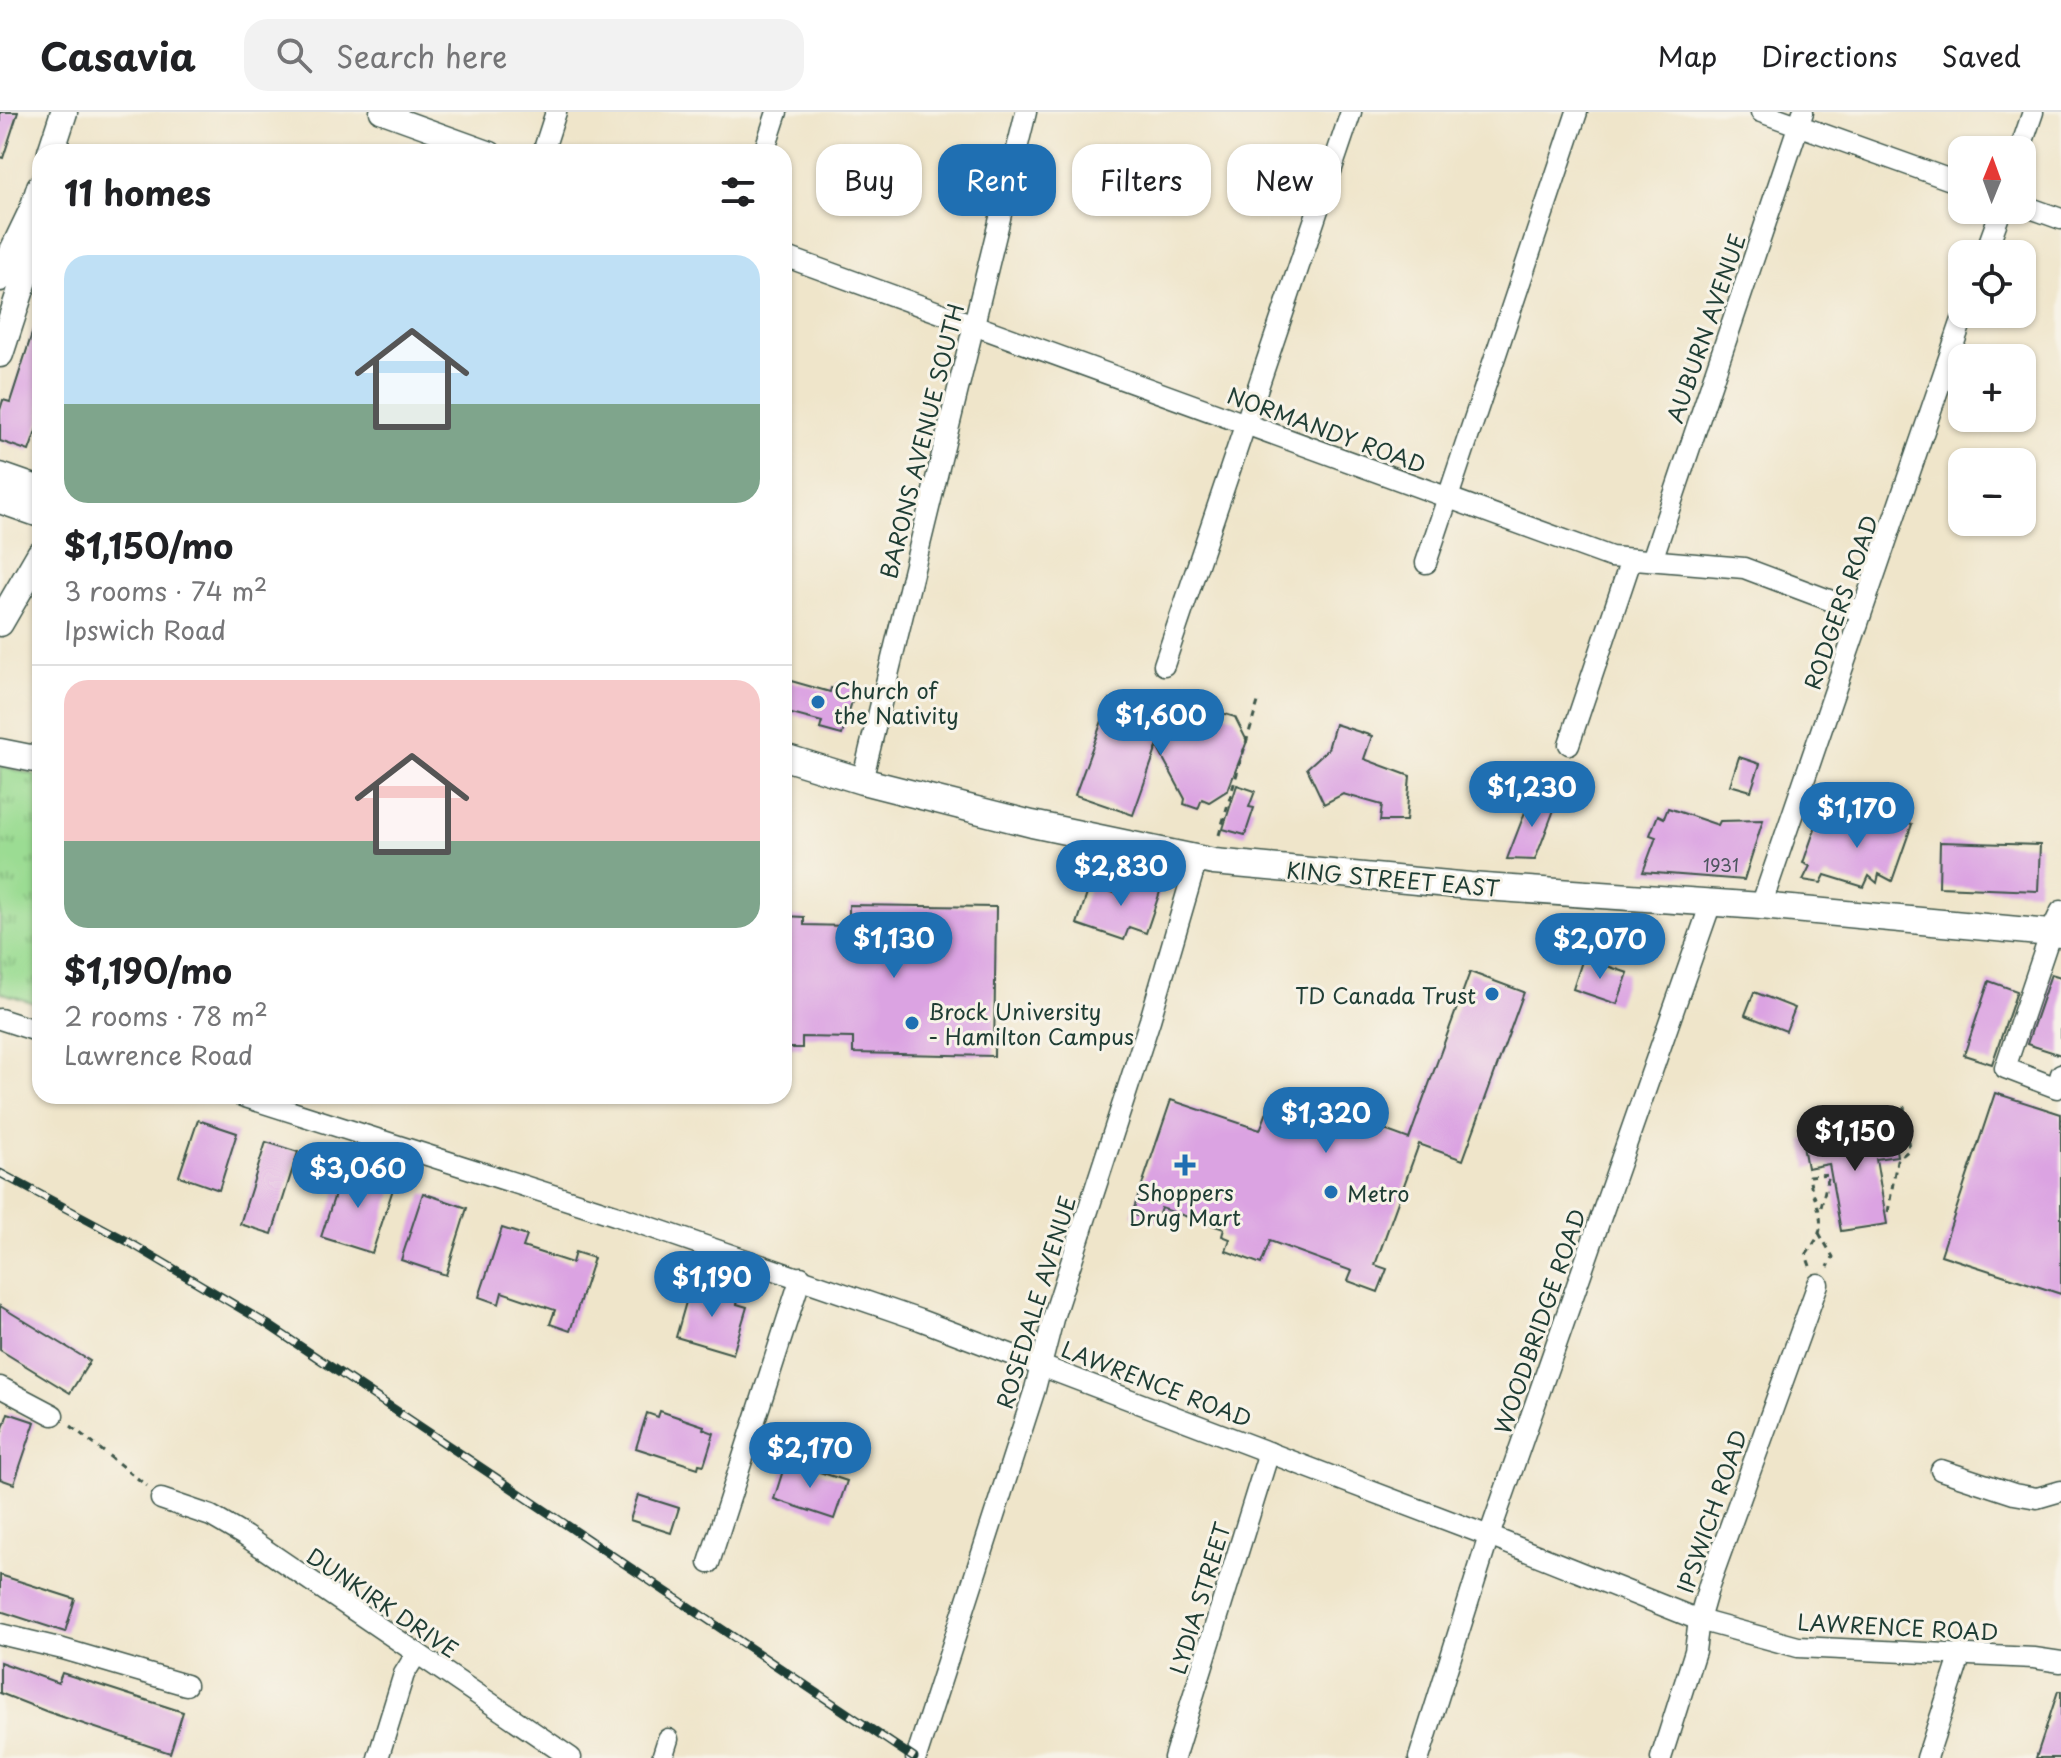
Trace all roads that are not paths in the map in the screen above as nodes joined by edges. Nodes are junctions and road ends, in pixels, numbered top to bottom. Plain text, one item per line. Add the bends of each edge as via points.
1 (64, 112) edge
2 (380, 112) edge
3 (556, 112) edge
4 (777, 112) edge
5 (1026, 112) edge
6 (1351, 112) edge
7 (1577, 112) edge
8 (1761, 112) edge
9 (2033, 112) edge
10 (1801, 118) edge
11 (2025, 136) edge
12 (54, 144) edge
13 (469, 144) edge
14 (546, 144) edge
15 (767, 144) edge
16 (1948, 178) edge
17 (32, 207) edge
18 (2036, 210) edge
19 (2061, 219) edge
20 (32, 236) edge
21 (792, 259) edge
22 (0, 278) edge
23 (974, 325) junction
24 (1959, 328) edge
25 (0, 354) edge
26 (1245, 425) junction
27 (0, 476) edge
28 (32, 487) edge
29 (1448, 499) junction
30 (0, 500) edge
31 (32, 511) edge
32 (1642, 560) junction
33 (1426, 563) dead end
34 (32, 568) edge
35 (1861, 612) junction
36 (0, 623) edge
37 (1164, 665) dead end
38 (1569, 744) dead end
39 (0, 752) edge
40 (32, 758) edge
41 (792, 759) edge
42 (862, 781) junction
43 (1197, 859) junction
44 (1711, 903) junction
45 (1761, 906) junction
46 (2058, 926) edge
47 (0, 1019) edge
48 (32, 1029) edge
49 (2061, 1074) edge
50 (267, 1104) edge
51 (801, 1277) junction
52 (1818, 1284) road end
53 (1042, 1365) junction
54 (0, 1387) edge
55 (53, 1415) road end
56 (1269, 1452) junction
57 (1941, 1470) dead end
58 (2061, 1491) edge
59 (161, 1499) road end
60 (1489, 1536) junction
61 (709, 1563) dead end
62 (1699, 1620) junction
63 (0, 1634) edge
64 (417, 1653) junction
65 (1961, 1654) junction
66 (2061, 1662) edge
67 (186, 1685) dead end
68 (378, 1758) edge
69 (571, 1758) edge
70 (916, 1758) edge
71 (1174, 1758) edge
72 (1419, 1758) edge
73 (1661, 1758) edge
74 (1927, 1758) edge

1 - 12 main road
2 - 13 street
3 - 14 street
4 - 15 street
5 - 23 street, BARONS AVENUE SOUTH
6 - 26 street
7 - 29 street
8 - 10 street
9 - 11 street
10 - 16 street
10 - 32 street, AUBURN AVENUE
17 - 22 main road
18 - 19 street
20 - 25 main road via 29,265
21 - 23 street, NORMANDY ROAD
23 - 26 street, NORMANDY ROAD
23 - 42 street, BARONS AVENUE SOUTH
24 - 35 street, RODGERS ROAD
26 - 29 street, NORMANDY ROAD
26 - 37 street
27 - 28 main road
29 - 32 street, NORMANDY ROAD via 1611,557
29 - 33 street
30 - 31 main road
32 - 35 street, NORMANDY ROAD via 1744,568
32 - 38 street, AUBURN AVENUE
34 - 36 main road
35 - 45 street, RODGERS ROAD
39 - 40 main road
41 - 42 main road, KING STREET EAST
42 - 43 main road, KING STREET EAST
43 - 44 main road, KING STREET EAST
43 - 53 street, ROSEDALE AVENUE
44 - 45 main road, KING STREET EAST
44 - 60 street, WOODBRIDGE ROAD
45 - 46 main road, KING STREET EAST
46 - 49 street via 2005,1068 2057,1088
47 - 48 street
50 - 51 street, LAWRENCE ROAD
51 - 53 street, LAWRENCE ROAD
51 - 61 street
52 - 62 street, IPSWICH ROAD
53 - 56 street, LAWRENCE ROAD
53 - 70 street, ROSEDALE AVENUE
54 - 55 street
56 - 60 street, LAWRENCE ROAD
56 - 71 street, LYDIA STREET
57 - 58 street via 2014,1494 2037,1498
59 - 64 street, DUNKIRK DRIVE via 211,1516
60 - 62 street, LAWRENCE ROAD
60 - 72 street, WOODBRIDGE ROAD
62 - 65 street, LAWRENCE ROAD via 1798,1647
62 - 73 street, IPSWICH ROAD via 1695,1651
63 - 67 street
64 - 68 street via 404,1674
64 - 69 street, DUNKIRK DRIVE
65 - 66 street, LAWRENCE ROAD
65 - 74 street

